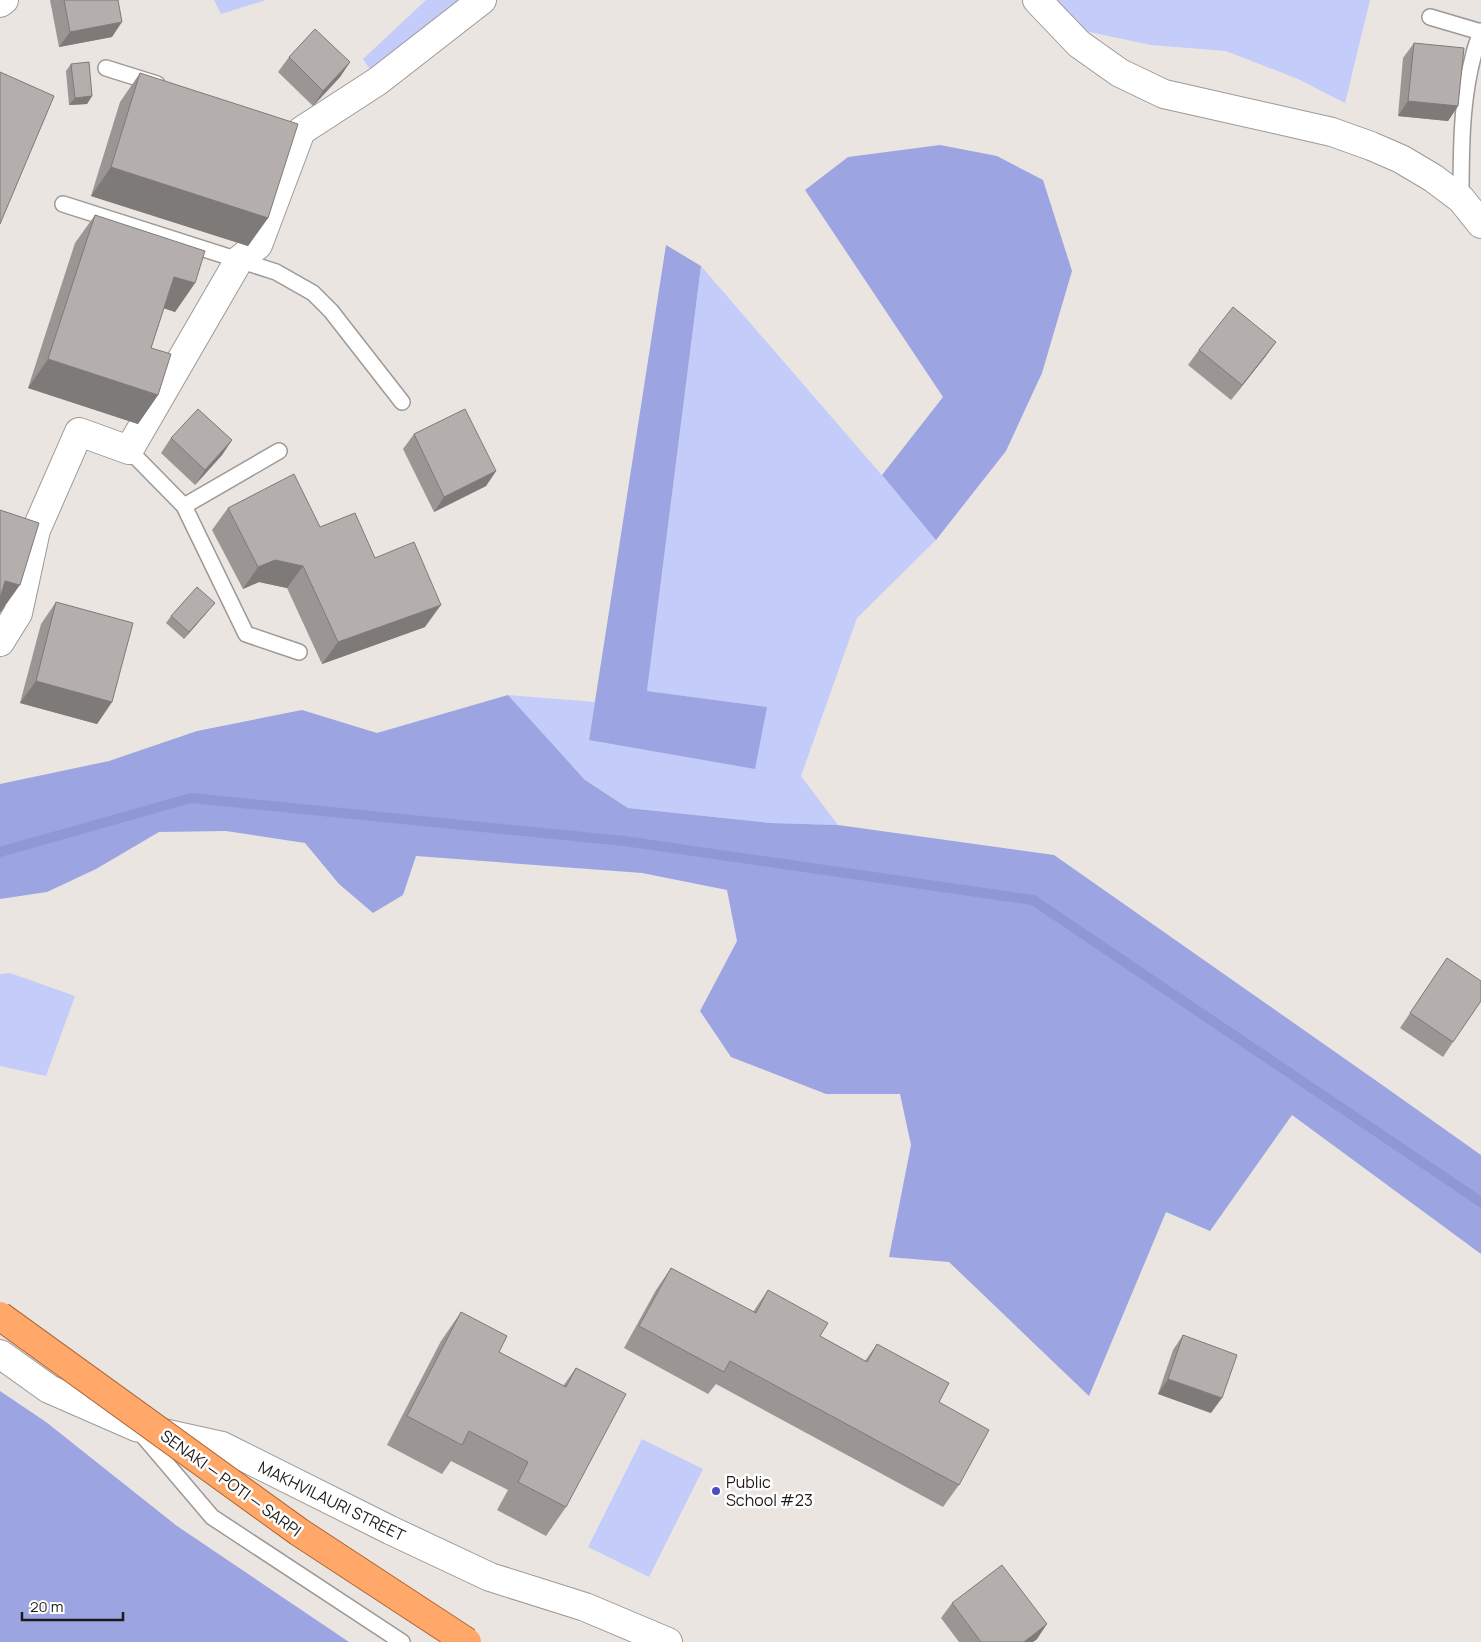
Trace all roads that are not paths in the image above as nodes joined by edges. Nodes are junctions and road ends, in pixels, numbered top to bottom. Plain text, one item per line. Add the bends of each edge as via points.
1 (4, 0) edge
2 (482, 0) edge
3 (1037, 0) edge
4 (0, 3) edge
5 (1430, 16) dead end
6 (1481, 31) edge
7 (106, 68) dead end
8 (171, 89) edge
9 (1461, 199) junction
10 (63, 204) dead end
11 (1481, 224) edge
12 (239, 260) junction
13 (402, 402) dead end
14 (129, 450) junction
15 (279, 451) dead end
16 (184, 506) junction
17 (9, 521) edge
18 (36, 530) junction
19 (0, 642) edge
20 (299, 652) dead end
21 (0, 1316) edge
22 (0, 1354) edge
23 (136, 1426) junction
24 (402, 1642) edge
25 (467, 1642) edge
26 (668, 1642) edge

1 - 4 street
2 - 12 street via 378,81 296,129 258,245
3 - 9 street via 1079,44 1120,73 1155,90 1332,132 1363,143 1401,159
5 - 6 lane
6 - 9 lane via 1465,94
7 - 8 lane
9 - 11 street
10 - 12 lane
12 - 13 lane via 276,272 314,293
12 - 14 street
14 - 16 lane
14 - 18 street via 79,432
15 - 16 lane
16 - 20 lane via 246,634
17 - 18 street
18 - 19 street via 18,613
21 - 25 highway, SENAKI — POTI — SARPI, bridge via 298,1532
22 - 23 street, MAKHVILAURI STREET via 49,1389
23 - 24 lane via 212,1517
23 - 26 street, MAKHVILAURI STREET via 222,1446 490,1577 585,1607

